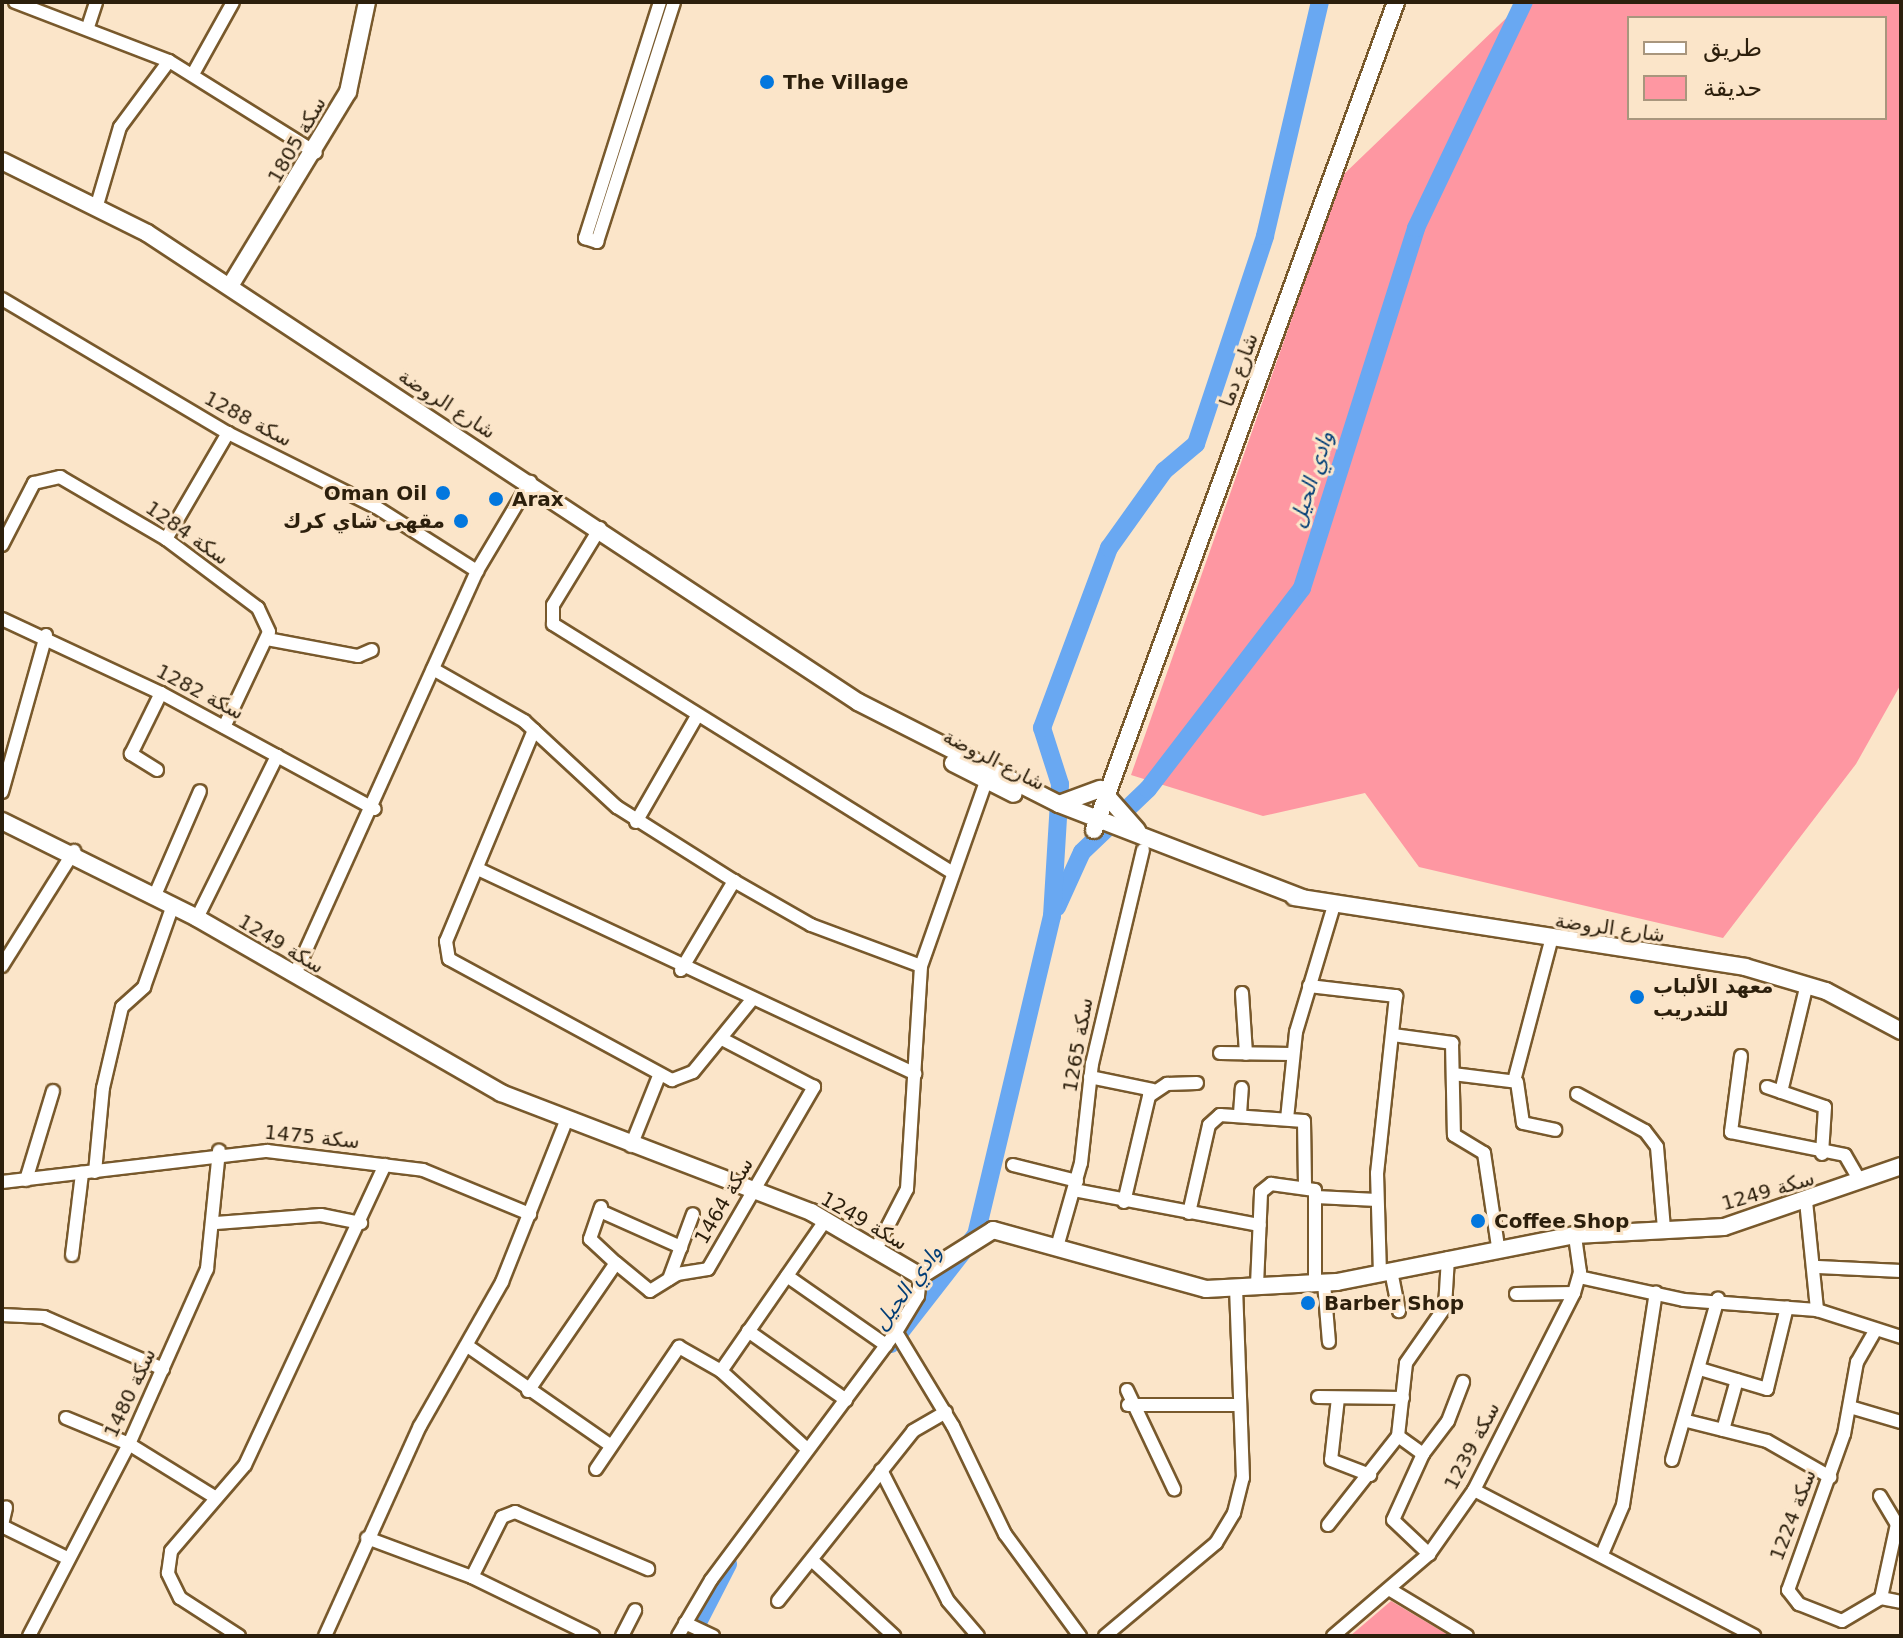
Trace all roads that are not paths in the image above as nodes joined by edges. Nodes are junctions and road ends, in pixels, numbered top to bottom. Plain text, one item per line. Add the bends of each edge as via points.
1 (15, 2) edge
2 (96, 2) edge
3 (233, 2) edge
4 (367, 2) edge
5 (660, 2) edge
6 (674, 2) edge
7 (1396, 2) edge
8 (88, 27) junction
9 (169, 61) junction
10 (193, 74) junction
11 (316, 153) junction
12 (2, 161) edge
13 (97, 205) junction
14 (230, 286) junction
15 (2, 299) edge
16 (228, 433) junction
17 (530, 482) junction
18 (600, 528) junction
19 (166, 539) junction
20 (2, 545) edge
21 (477, 571) junction
22 (2, 619) edge
23 (46, 635) junction
24 (267, 639) junction
25 (372, 650) dead end
26 (433, 669) junction
27 (161, 693) junction
28 (697, 716) junction
29 (224, 727) junction
30 (534, 730) junction
31 (277, 756) junction
32 (157, 770) dead end
33 (988, 775) junction
34 (200, 791) dead end
35 (2, 792) edge
36 (1103, 792) junction
37 (1059, 804) junction
38 (375, 809) junction
39 (2, 821) edge
40 (636, 822) junction
41 (1092, 824) junction
42 (1143, 850) junction
43 (74, 851) junction
44 (1211, 863) junction
45 (478, 869) junction
46 (953, 873) junction
47 (734, 881) junction
48 (155, 895) junction
49 (1302, 898) junction
50 (173, 905) junction
51 (1334, 905) junction
52 (197, 918) junction
53 (1551, 941) junction
54 (5, 951) edge
55 (2, 966) edge
56 (921, 966) junction
57 (681, 970) junction
58 (295, 974) junction
59 (1807, 984) junction
60 (1309, 986) junction
61 (1242, 993) dead end
62 (750, 1002) junction
63 (1901, 1031) edge
64 (1393, 1035) junction
65 (722, 1039) junction
66 (1220, 1053) dead end
67 (1246, 1054) junction
68 (1292, 1054) junction
69 (1741, 1056) dead end
70 (915, 1074) junction
71 (1453, 1074) junction
72 (659, 1076) junction
73 (1090, 1077) junction
74 (1514, 1081) junction
75 (1197, 1083) dead end
76 (1767, 1087) dead end
77 (1242, 1088) dead end
78 (1153, 1090) junction
79 (53, 1091) dead end
80 (1781, 1092) junction
81 (1577, 1094) dead end
82 (1240, 1114) junction
83 (1287, 1119) junction
84 (566, 1121) junction
85 (1555, 1130) dead end
86 (631, 1146) junction
87 (219, 1151) junction
88 (1822, 1154) junction
89 (385, 1165) junction
90 (1013, 1165) dead end
91 (1901, 1166) edge
92 (89, 1173) junction
93 (26, 1180) junction
94 (1860, 1181) junction
95 (2, 1182) edge
96 (1075, 1185) junction
97 (1305, 1186) junction
98 (753, 1191) junction
99 (1316, 1197) junction
100 (1377, 1200) junction
101 (1806, 1201) junction
102 (1124, 1202) junction
103 (1189, 1213) junction
104 (530, 1214) junction
105 (693, 1214) dead end
106 (825, 1221) junction
107 (216, 1223) junction
108 (361, 1223) junction
109 (1260, 1225) junction
110 (1664, 1229) junction
111 (1575, 1235) junction
112 (681, 1247) junction
113 (1057, 1247) junction
114 (1498, 1247) junction
115 (875, 1251) junction
116 (72, 1255) dead end
117 (1448, 1258) junction
118 (616, 1263) junction
119 (1818, 1267) junction
120 (1901, 1271) edge
121 (1386, 1272) junction
122 (787, 1276) junction
123 (920, 1276) junction
124 (1579, 1277) junction
125 (669, 1279) junction
126 (1320, 1283) junction
127 (1257, 1285) junction
128 (1236, 1288) junction
129 (1574, 1293) junction
130 (1656, 1293) junction
131 (1516, 1294) dead end
132 (1718, 1298) junction
133 (1787, 1307) junction
134 (1817, 1310) junction
135 (1399, 1311) dead end
136 (2, 1315) edge
137 (748, 1331) junction
138 (1875, 1331) junction
139 (896, 1332) junction
140 (1901, 1337) edge
141 (1329, 1342) dead end
142 (886, 1345) junction
143 (469, 1347) junction
144 (163, 1369) junction
145 (1700, 1369) junction
146 (721, 1371) junction
147 (1737, 1380) junction
148 (1463, 1382) dead end
149 (1127, 1390) dead end
150 (528, 1391) junction
151 (1318, 1397) dead end
152 (1338, 1398) junction
153 (1403, 1398) junction
154 (846, 1400) junction
155 (1128, 1405) junction
156 (1237, 1405) junction
157 (1850, 1407) junction
158 (946, 1412) junction
159 (66, 1418) dead end
160 (1687, 1421) junction
161 (1901, 1422) edge
162 (1723, 1430) junction
163 (1398, 1436) junction
164 (607, 1443) junction
165 (129, 1444) junction
166 (807, 1449) junction
167 (1423, 1454) junction
168 (1672, 1460) dead end
169 (596, 1469) dead end
170 (881, 1470) junction
171 (1370, 1475) junction
172 (1830, 1477) junction
173 (1174, 1489) dead end
174 (1474, 1490) junction
175 (1880, 1496) dead end
176 (216, 1498) junction
177 (6, 1507) dead end
178 (2, 1525) edge
179 (1328, 1525) dead end
180 (367, 1538) junction
181 (1603, 1552) junction
182 (1429, 1554) junction
183 (65, 1557) junction
184 (815, 1563) junction
185 (648, 1569) dead end
186 (472, 1577) junction
187 (1389, 1589) junction
188 (1881, 1598) junction
189 (778, 1601) dead end
190 (1901, 1602) edge
191 (635, 1610) dead end
192 (685, 1623) junction
193 (29, 1636) edge
194 (239, 1636) edge
195 (325, 1636) edge
196 (593, 1636) edge
197 (622, 1636) edge
198 (678, 1636) edge
199 (713, 1636) edge
200 (894, 1636) edge
201 (978, 1636) edge
202 (1080, 1636) edge
203 (1105, 1636) edge
204 (1333, 1636) edge
205 (1467, 1636) edge
206 (1754, 1636) edge

1 - 8 street
2 - 8 street
3 - 10 street
4 - 11 main road, سكة 1805 via 354,79
5 - 6 street via 591,240
7 - 36 main road, شارع دما
8 - 9 street
9 - 10 street
9 - 13 street via 120,127
10 - 11 street
11 - 14 main road, سكة 1805
12 - 13 main road, شارع الروضة
13 - 14 main road, شارع الروضة
14 - 17 main road, شارع الروضة
15 - 16 street, سكة 1288
16 - 19 street
16 - 21 street, سكة 1288 via 376,507
17 - 18 main road, شارع الروضة
17 - 21 street
18 - 28 street via 550,619
18 - 33 main road, شارع الروضة via 858,702
19 - 20 street, سكة 1284 via 72,482 47,477 25,495
19 - 24 street, سكة 1284 via 265,615
21 - 26 street
22 - 23 street, سكة 1282
23 - 27 street, سكة 1282
23 - 35 street
24 - 25 street via 358,656
24 - 29 street
26 - 30 street
26 - 38 street
27 - 29 street, سكة 1282
27 - 32 street via 131,754
28 - 40 street
28 - 46 street
29 - 31 street, سكة 1282
30 - 40 street
30 - 45 street
31 - 38 street, سكة 1282
31 - 52 street
33 - 37 main road, شارع الروضة
33 - 41 main road, شارع الروضة
33 - 46 street
34 - 48 street
36 - 37 main road
36 - 41 main road, شارع دما
36 - 44 main road via 1130,826
37 - 41 main road, شارع الروضة
38 - 58 street
39 - 43 main road, سكة 1249
40 - 47 street
41 - 42 main road, شارع الروضة
41 - 44 main road, شارع الروضة
42 - 49 main road, شارع الروضة
42 - 73 street, سكة 1265
43 - 48 main road, سكة 1249
43 - 54 street
44 - 49 main road, شارع الروضة
45 - 57 street via 559,902
45 - 72 street via 446,941 449,959
46 - 56 street
47 - 56 street via 811,925
47 - 57 street
48 - 50 main road, سكة 1249
49 - 51 main road, شارع الروضة
50 - 52 main road, سكة 1249
50 - 92 street via 144,987 122,1007
51 - 53 main road, شارع الروضة
51 - 60 street
52 - 58 main road, سكة 1249
53 - 59 main road, شارع الروضة via 1745,967
53 - 74 street
54 - 55 street
56 - 70 street
57 - 62 street
58 - 84 main road, سكة 1249 via 459,1071
59 - 63 main road, شارع الروضة
59 - 80 street
60 - 64 street via 1396,996
60 - 68 street
61 - 67 street
62 - 65 street
62 - 70 street
64 - 71 street via 1452,1043
64 - 100 street
65 - 72 street via 684,1079
65 - 98 street, سكة 1464 via 814,1087
66 - 67 street
67 - 68 street
68 - 83 street
69 - 88 street via 1731,1132
70 - 115 street via 902,1210
71 - 74 street
71 - 114 street via 1454,1135 1484,1153
72 - 86 street
73 - 78 street
73 - 96 street, سكة 1265
74 - 85 street via 1522,1088 1523,1123
75 - 78 street
76 - 80 street
77 - 82 street
78 - 102 street
79 - 93 street
80 - 88 street via 1825,1107
81 - 110 street via 1645,1131 1657,1147
82 - 83 street
82 - 103 street via 1220,1115 1209,1125
83 - 97 street via 1306,1126
84 - 86 main road, سكة 1249
84 - 104 street
86 - 98 main road, سكة 1249
87 - 89 street, سكة 1475
87 - 92 street, سكة 1475
87 - 107 street, سكة 1480
88 - 94 street via 1849,1158
89 - 104 street, سكة 1475 via 423,1170
89 - 108 street
90 - 96 street
91 - 94 main road, سكة 1249
92 - 93 street, سكة 1475
92 - 116 street
93 - 95 street, سكة 1475
94 - 101 main road, سكة 1249
96 - 102 street
96 - 113 street, سكة 1265
97 - 99 street
97 - 109 street via 1264,1186
98 - 106 main road, سكة 1249
98 - 125 street, سكة 1464 via 708,1269
99 - 100 street
99 - 126 street
100 - 121 street
101 - 110 main road, سكة 1249 via 1724,1227
101 - 119 street
102 - 103 street
103 - 109 street
104 - 143 street
105 - 112 street
106 - 115 main road, سكة 1249
106 - 122 street
107 - 108 street via 321,1215
107 - 144 street, سكة 1480 via 207,1269
108 - 176 street via 245,1465
109 - 127 street
110 - 111 main road, سكة 1249
111 - 114 main road, سكة 1249
111 - 124 street, سكة 1239
112 - 118 street via 600,1209 590,1239
112 - 125 street
113 - 123 main road, سكة 1249 via 984,1230
113 - 128 main road, سكة 1249 via 1206,1289
114 - 117 main road, سكة 1249
115 - 123 main road, سكة 1249
117 - 121 main road, سكة 1249
117 - 153 street via 1445,1307 1412,1345
118 - 125 street, سكة 1464 via 650,1291
118 - 150 street
119 - 120 street
119 - 134 street
121 - 126 main road, سكة 1249
121 - 135 street
122 - 137 street
122 - 142 street
123 - 139 street via 918,1296
124 - 129 street, سكة 1239
124 - 130 street
126 - 127 main road, سكة 1249
126 - 141 street
127 - 128 main road, سكة 1249
128 - 156 street
129 - 131 street
129 - 174 street, سكة 1239
130 - 132 street
130 - 181 street via 1623,1505
132 - 133 street
132 - 145 street
133 - 134 street
133 - 147 street via 1767,1389
134 - 138 street
136 - 144 street via 44,1317
137 - 146 street
137 - 154 street
138 - 140 street
138 - 157 street, سكة 1224 via 1857,1362
139 - 142 street
139 - 158 street
142 - 154 street
143 - 150 street
143 - 180 street via 420,1426
144 - 165 street, سكة 1480
145 - 147 street
145 - 160 street
146 - 164 street via 679,1347
146 - 166 street
147 - 162 street
148 - 167 street via 1448,1421
149 - 155 street
150 - 164 street
151 - 152 street
152 - 153 street
152 - 171 street via 1331,1460
153 - 163 street
154 - 166 street
155 - 156 street
155 - 173 street
156 - 203 street via 1243,1478 1226,1529
157 - 161 street
157 - 172 street, سكة 1224
158 - 170 street via 913,1431
158 - 202 street via 1005,1534
159 - 165 street
160 - 162 street
160 - 168 street
162 - 172 street via 1767,1441
163 - 167 street
163 - 171 street
164 - 169 street
165 - 176 street
165 - 183 street, سكة 1480
166 - 192 street
167 - 182 street via 1393,1520
170 - 184 street
170 - 201 street via 948,1601
171 - 179 street
172 - 188 street, سكة 1224 via 1790,1595 1842,1621
174 - 181 street
174 - 182 street, سكة 1239
175 - 188 street via 1897,1524
176 - 194 street via 171,1551 168,1573 180,1598
177 - 178 street
178 - 183 street
180 - 186 street
180 - 195 street
181 - 206 street
182 - 187 street, سكة 1239
183 - 193 street, سكة 1480
184 - 189 street
184 - 200 street
185 - 186 street via 515,1512 502,1517
186 - 196 street
187 - 204 street, سكة 1239
187 - 205 street
188 - 190 street
191 - 197 street
192 - 198 street
192 - 199 street

